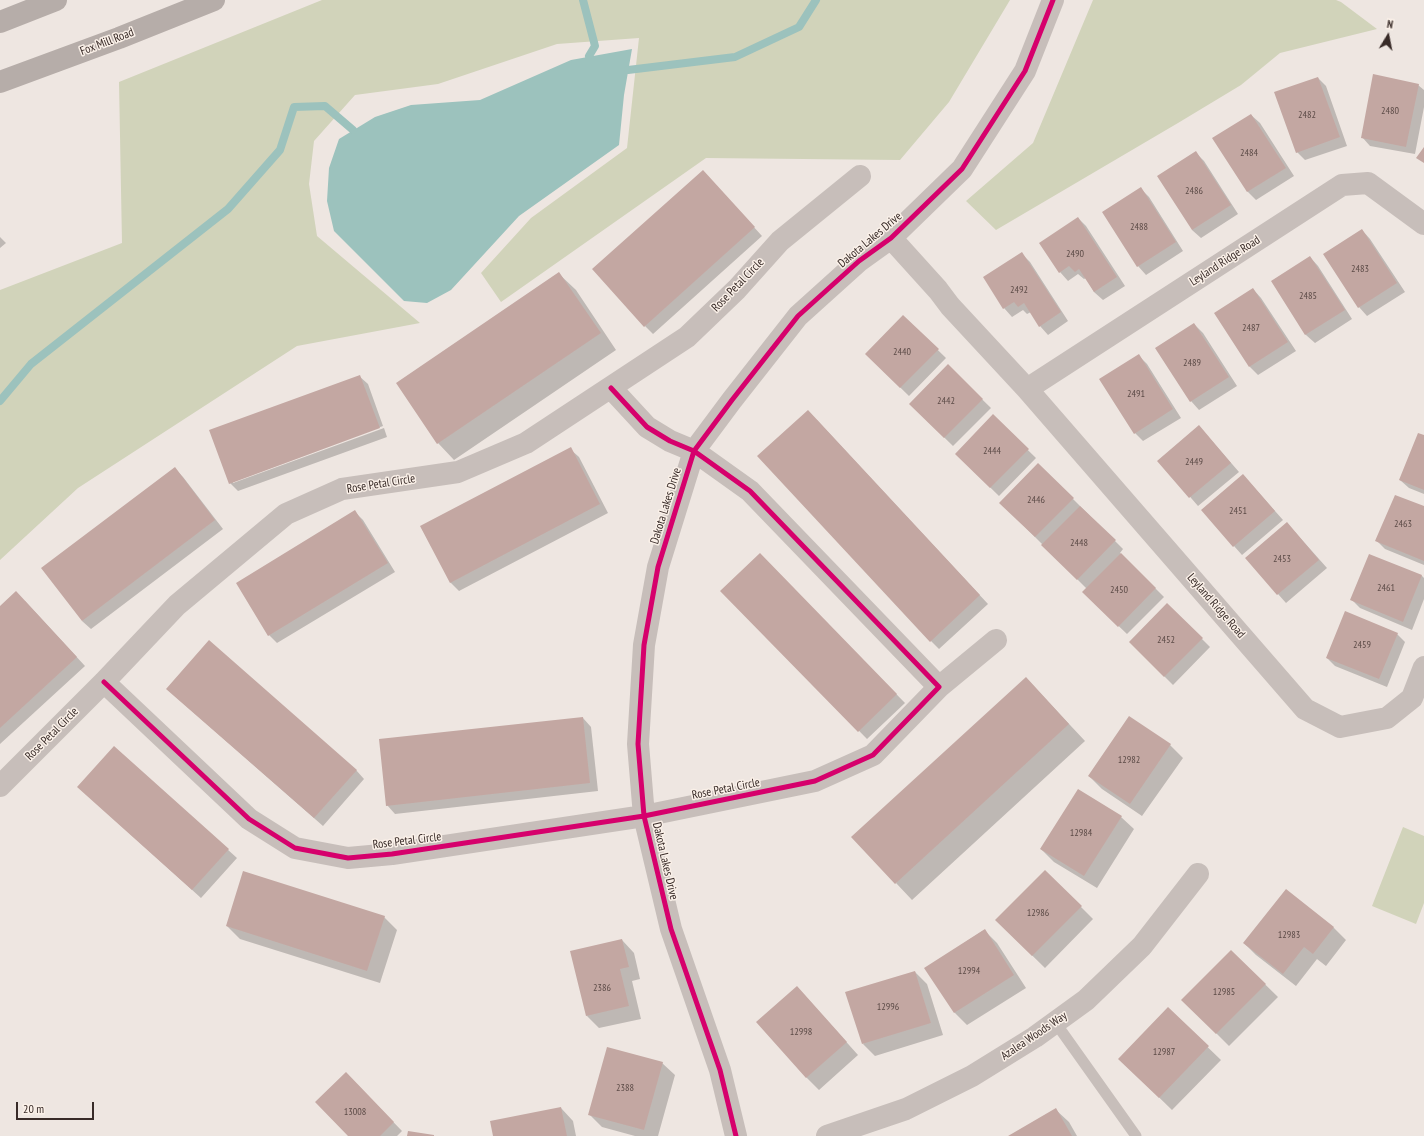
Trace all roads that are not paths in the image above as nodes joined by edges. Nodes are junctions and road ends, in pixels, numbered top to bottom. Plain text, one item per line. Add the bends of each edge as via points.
1 (56, 0) edge
2 (214, 0) edge
3 (1054, 0) edge
4 (0, 22) edge
5 (0, 82) edge
6 (860, 176) dead end
7 (1424, 224) edge
8 (891, 238) junction
9 (611, 388) junction
10 (1027, 389) junction
11 (694, 451) junction
12 (996, 640) dead end
13 (1424, 667) edge
14 (104, 682) junction
15 (938, 687) junction
16 (0, 786) edge
17 (644, 816) junction
18 (1198, 874) dead end
19 (1055, 1022) junction
20 (736, 1136) edge
21 (827, 1136) edge
22 (1136, 1136) edge

1 - 4 main road
2 - 5 main road, Fox Mill Road
3 - 8 street, Dakota Lakes Drive via 1025,71 962,169
6 - 9 street, Rose Petal Circle via 780,241 737,289 687,337
7 - 10 street, Leyland Ridge Road via 1368,184 1342,185
8 - 10 street, Leyland Ridge Road
8 - 11 street, Dakota Lakes Drive via 859,261 798,316
9 - 11 street via 647,427 670,441
9 - 14 street, Rose Petal Circle via 526,443 458,472 342,490 286,514 177,605
10 - 13 street, Leyland Ridge Road via 1305,709 1340,727 1386,718 1412,698
11 - 15 street via 750,491
11 - 17 street, Dakota Lakes Drive via 658,567 644,645 638,744
12 - 15 street, Rose Petal Circle
14 - 16 street, Rose Petal Circle
14 - 17 street, Rose Petal Circle via 249,820 295,848 348,858 392,854
15 - 17 street, Rose Petal Circle via 873,755 815,781
17 - 20 street, Dakota Lakes Drive via 671,929 720,1070
18 - 19 street, Azalea Woods Way via 1142,946 1086,1000
19 - 21 street, Azalea Woods Way via 959,1083 906,1109
19 - 22 lane

